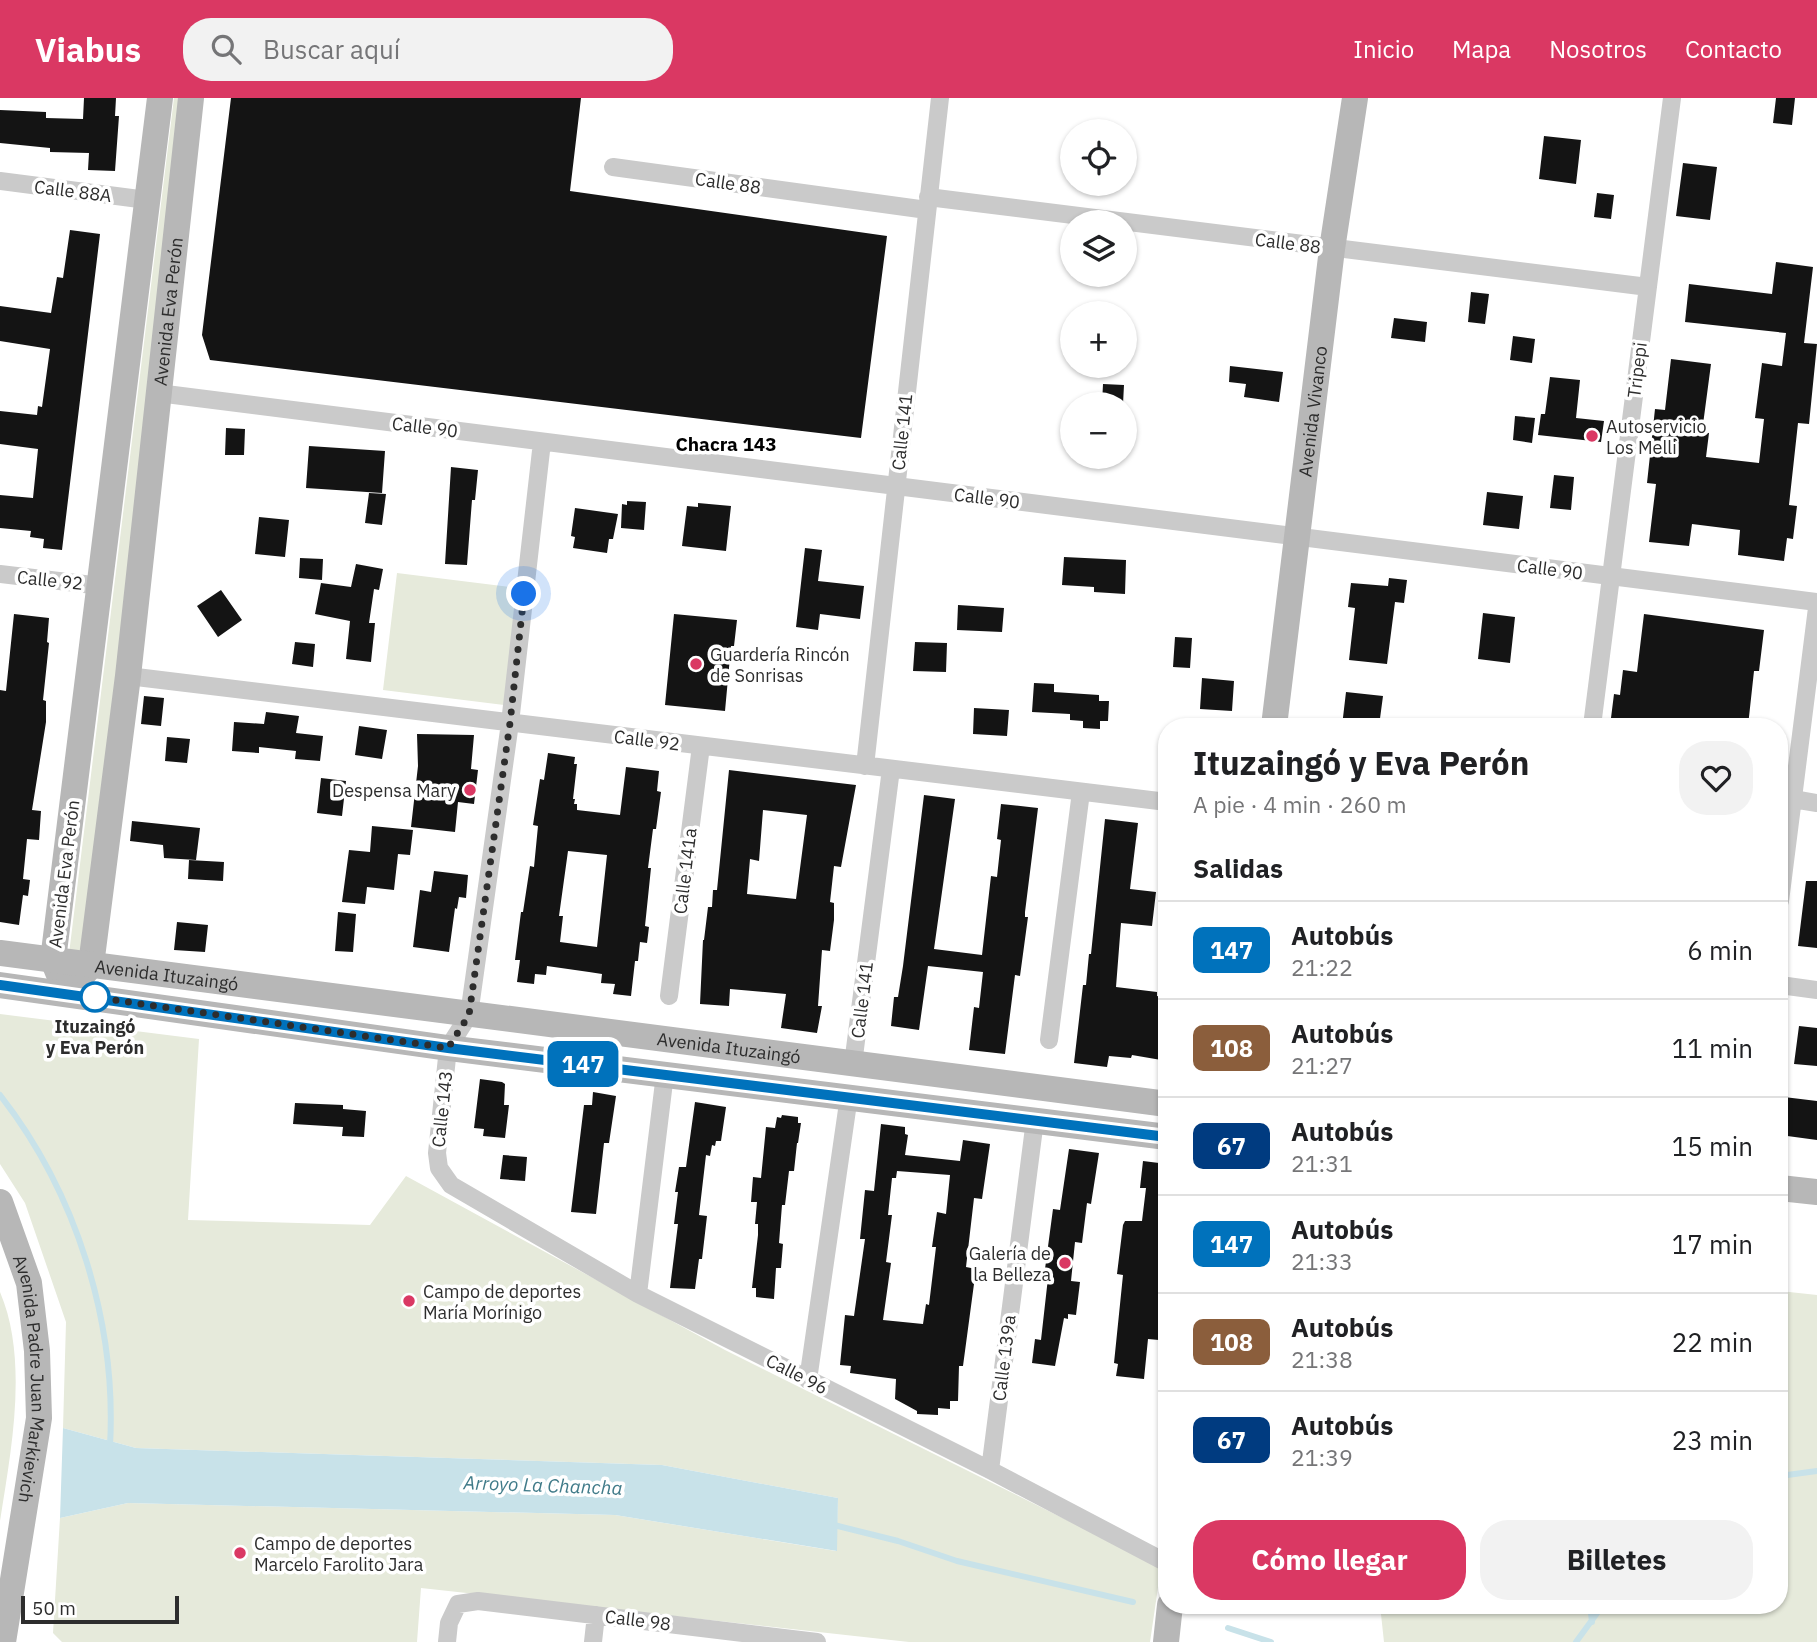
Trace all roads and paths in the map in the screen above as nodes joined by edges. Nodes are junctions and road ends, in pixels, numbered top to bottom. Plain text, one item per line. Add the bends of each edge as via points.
1 (160, 98) edge
2 (191, 98) edge
3 (940, 98) edge
4 (1355, 98) edge
5 (1672, 98) edge
6 (613, 167) dead end
7 (0, 181) edge
8 (147, 200) junction
9 (927, 203) junction
10 (1332, 249) junction
11 (1648, 287) junction
12 (158, 393) junction
13 (542, 442) junction
14 (896, 486) junction
15 (1297, 537) junction
16 (0, 574) edge
17 (1611, 577) junction
18 (101, 586) junction
19 (1817, 602) edge
20 (1817, 608) edge
21 (128, 676) junction
22 (1275, 718) edge
23 (1593, 718) edge
24 (510, 723) junction
25 (701, 746) junction
26 (866, 766) junction
27 (891, 769) junction
28 (1081, 792) junction
29 (1793, 799) junction
30 (1158, 801) edge
31 (1817, 803) edge
32 (1788, 836) edge
33 (0, 953) edge
34 (53, 960) junction
35 (92, 965) junction
36 (0, 985) edge
37 (1788, 986) edge
38 (1817, 990) edge
39 (67, 993) junction
40 (669, 996) dead end
41 (469, 1015) junction
42 (1049, 1040) dead end
43 (448, 1048) junction
44 (853, 1064) junction
45 (665, 1073) junction
46 (849, 1096) junction
47 (1158, 1103) edge
48 (1035, 1120) junction
49 (1158, 1136) edge
50 (439, 1168) joint
51 (1788, 1189) edge
52 (1817, 1192) edge
53 (0, 1202) edge
54 (638, 1294) junction
55 (808, 1380) junction
56 (990, 1470) junction
57 (1158, 1558) edge
58 (1169, 1614) edge
59 (596, 1615) junction
60 (796, 1641) edge
61 (3, 1642) edge
62 (447, 1642) edge
63 (593, 1642) edge
64 (817, 1642) edge
65 (1166, 1642) edge

1 - 8 main road, Avenida Eva Perón
2 - 12 main road, Avenida Eva Perón
3 - 9 street, Calle 141
4 - 10 main road, Avenida Vivanco
5 - 11 street, Tripepi
6 - 9 street, Calle 88
7 - 8 street, Calle 88A
8 - 18 main road, Avenida Eva Perón
9 - 10 street, Calle 88
9 - 14 street, Calle 141
10 - 11 street, Calle 88
10 - 15 main road, Avenida Vivanco
11 - 17 street, Tripepi
12 - 13 street, Calle 90
12 - 21 main road, Avenida Eva Perón
13 - 14 street, Calle 90
13 - 24 street
14 - 15 street, Calle 90
14 - 26 street, Calle 141
15 - 17 street, Calle 90
15 - 22 main road, Avenida Vivanco
16 - 18 street, Calle 92
17 - 19 street, Calle 90
17 - 23 street, Tripepi
18 - 34 main road, Avenida Eva Perón
20 - 29 street
21 - 24 street, Calle 92
21 - 35 main road, Avenida Eva Perón
24 - 25 street, Calle 92
24 - 41 street
25 - 26 street, Calle 92
25 - 40 street, Calle 141a
26 - 27 street, Calle 92
27 - 28 street, Calle 92
27 - 44 street, Calle 141
28 - 30 street, Calle 92
28 - 42 street
29 - 31 street
29 - 32 street
33 - 34 main road, Avenida Ituzaingó
34 - 35 main road, Avenida Ituzaingó
34 - 39 main road, Avenida Eva Perón
35 - 39 main road
35 - 41 main road, Avenida Ituzaingó
36 - 39 main road, Avenida Ituzaingó
37 - 38 street
39 - 43 main road, Avenida Ituzaingó
41 - 43 street, Calle 143
41 - 44 main road, Avenida Ituzaingó
43 - 45 main road, Avenida Ituzaingó
43 - 50 street, Calle 143
44 - 47 main road, Avenida Ituzaingó
45 - 46 main road, Avenida Ituzaingó
45 - 54 street
46 - 48 main road, Avenida Ituzaingó
46 - 55 street
48 - 49 main road, Avenida Ituzaingó
48 - 56 street, Calle 139a
50 - 54 street, Calle 96 via 451,1185
51 - 52 main road
53 - 61 main road, Avenida Padre Juan Markievich via 29,1283 39,1418
54 - 55 street, Calle 96
55 - 56 street, Calle 96
56 - 57 street, Calle 96
58 - 65 main road
59 - 60 street, Calle 98
59 - 62 street, Calle 98 via 478,1601 458,1604
59 - 63 street
60 - 64 street, Calle 98

